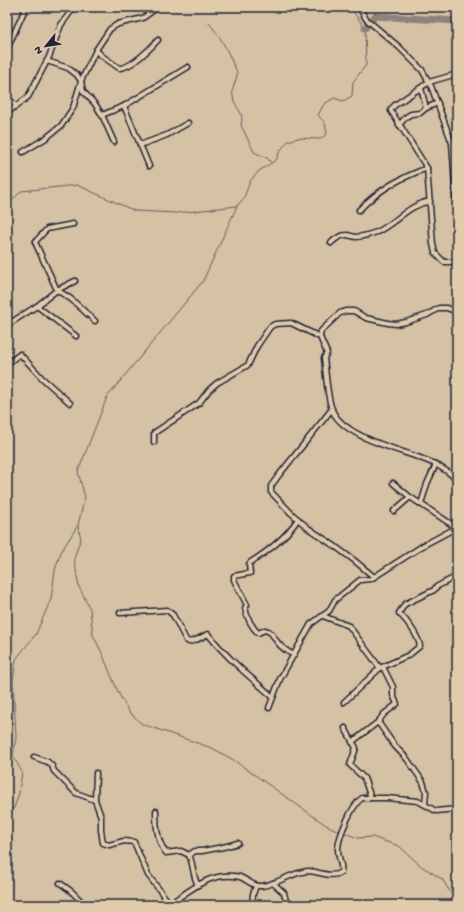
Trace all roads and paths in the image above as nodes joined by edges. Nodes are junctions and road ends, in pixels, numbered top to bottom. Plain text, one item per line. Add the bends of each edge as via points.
1 (26, 7) edge
2 (74, 7) edge
3 (158, 7) edge
4 (359, 7) edge
5 (158, 40) dead end
6 (7, 50) edge
7 (96, 50) junction
8 (47, 60) junction
9 (188, 68) dead end
10 (457, 74) edge
11 (81, 81) junction
12 (429, 82) junction
13 (421, 88) junction
14 (7, 98) edge
15 (438, 103) junction
16 (16, 106) junction
17 (124, 106) junction
18 (426, 108) junction
19 (7, 113) edge
20 (102, 116) junction
21 (188, 123) dead end
22 (399, 125) junction
23 (114, 142) dead end
24 (457, 143) edge
25 (140, 145) junction
26 (452, 145) junction
27 (23, 152) dead end
28 (149, 166) dead end
29 (427, 168) junction
30 (456, 186) edge
31 (430, 201) junction
32 (360, 210) dead end
33 (457, 214) edge
34 (72, 224) dead end
35 (331, 243) dead end
36 (457, 262) edge
37 (75, 281) dead end
38 (57, 290) junction
39 (37, 306) junction
40 (457, 312) edge
41 (95, 321) dead end
42 (7, 325) edge
43 (76, 336) dead end
44 (320, 337) junction
45 (7, 364) edge
46 (70, 403) dead end
47 (332, 409) junction
48 (154, 442) dead end
49 (436, 464) junction
50 (457, 479) edge
51 (393, 483) dead end
52 (410, 497) junction
53 (422, 504) junction
54 (394, 511) dead end
55 (298, 519) junction
56 (457, 521) edge
57 (454, 526) junction
58 (457, 576) edge
59 (374, 577) junction
60 (120, 613) dead end
61 (323, 616) junction
62 (294, 655) junction
63 (381, 668) junction
64 (273, 697) junction
65 (344, 702) dead end
66 (269, 708) dead end
67 (378, 722) junction
68 (345, 728) dead end
69 (352, 742) junction
70 (34, 757) dead end
71 (96, 773) dead end
72 (371, 798) junction
73 (95, 800) junction
74 (425, 804) junction
75 (457, 809) edge
76 (156, 812) dead end
77 (238, 843) dead end
78 (189, 855) junction
79 (60, 883) dead end
80 (273, 883) junction
81 (198, 885) junction
82 (256, 886) junction
83 (169, 904) edge
84 (85, 905) edge
85 (252, 905) edge
86 (287, 905) edge

1 - 6 street
2 - 8 street via 61,25
3 - 7 street via 143,18 113,27 105,34
4 - 12 street via 366,19 414,61
5 - 7 street via 122,69
7 - 11 street
8 - 11 street via 68,68
8 - 16 street via 28,97
9 - 17 street
10 - 12 street
11 - 20 street via 84,94 95,104
11 - 27 street via 73,108 61,126
12 - 13 street
12 - 15 street
13 - 18 street
13 - 22 street via 391,109
14 - 16 street
15 - 18 street
15 - 26 street
16 - 19 street
17 - 20 street
17 - 25 street
18 - 22 street via 422,112 406,117
20 - 23 street
21 - 25 street via 167,135
22 - 29 street
24 - 26 street
25 - 28 street
26 - 30 street
29 - 31 street
29 - 32 street via 402,178 371,198
30 - 33 street
31 - 35 street via 408,210 377,231 364,236 339,236
31 - 36 street via 435,253 444,262
34 - 38 street via 47,229 35,242
37 - 38 street
38 - 39 street
38 - 41 street
39 - 42 street
39 - 43 street
40 - 44 street via 439,308 425,316 396,324 366,318 354,310 346,311 340,313 321,331
44 - 47 street via 327,353 324,358
44 - 48 street via 291,323 275,324 270,327 264,333 248,365 217,383 199,403 154,433
45 - 46 street via 20,354
47 - 49 street via 336,417 353,431 386,447
47 - 55 street via 271,486 271,492
49 - 50 street
49 - 53 street
51 - 52 street
52 - 53 street
52 - 54 street
53 - 57 street
55 - 59 street
55 - 62 street via 271,548 250,562 250,573 234,576 247,605 246,615 254,629 258,633 262,630 271,632 285,650
56 - 57 street
57 - 59 street via 452,530
58 - 63 street via 405,604 400,610 398,613 419,640 420,646 409,655
59 - 61 street via 360,580 335,600
60 - 64 street via 167,610 173,615 186,640 189,642 208,634 236,666
61 - 62 street via 311,624
61 - 63 street via 349,626
62 - 64 street
63 - 65 street
63 - 67 street via 393,687 397,704
64 - 66 street
67 - 69 street
67 - 74 street via 424,782
68 - 69 street
69 - 72 street via 356,748 350,765 364,778
70 - 73 street via 48,762 76,793
71 - 73 street
72 - 74 street via 402,799
72 - 80 street via 362,798 356,804 343,831 338,847 341,872 332,875 302,872
73 - 83 street via 101,817 103,843 109,845 124,841 134,842 148,875
74 - 75 street via 436,810
76 - 78 street via 158,836 166,853 182,851
77 - 78 street via 202,851 195,850
78 - 81 street
79 - 84 street
80 - 82 street
80 - 86 street via 284,893
81 - 82 street via 211,878 233,876
81 - 83 street
82 - 85 street

